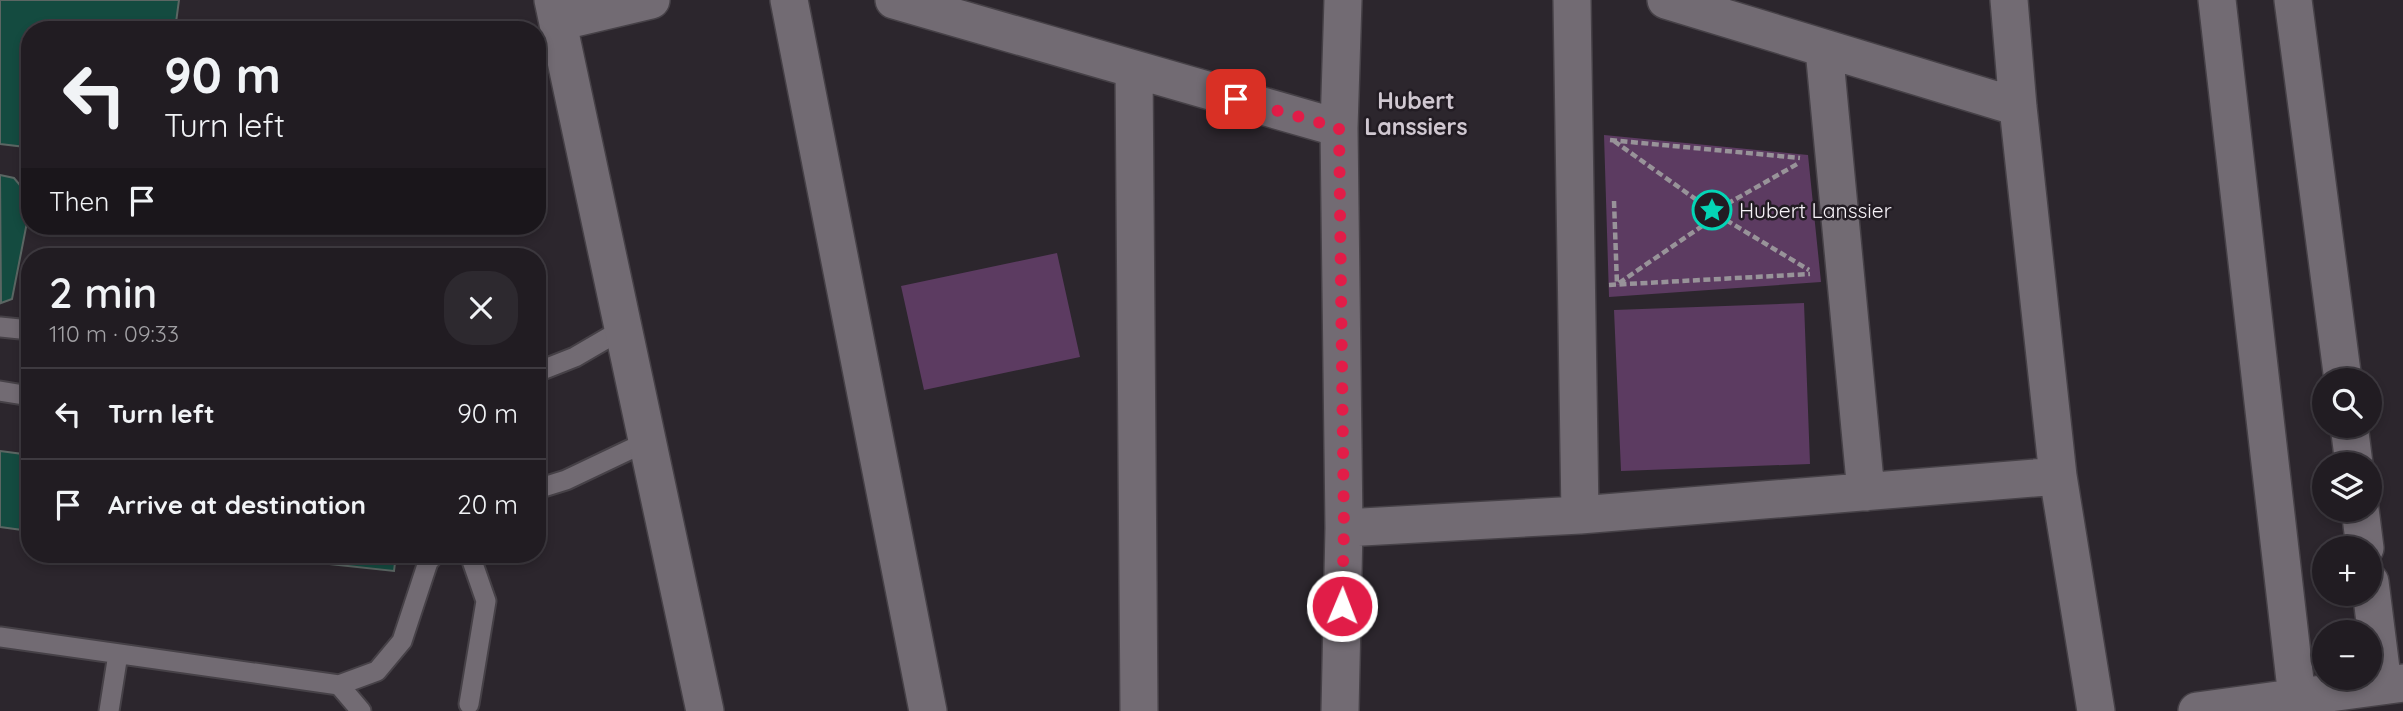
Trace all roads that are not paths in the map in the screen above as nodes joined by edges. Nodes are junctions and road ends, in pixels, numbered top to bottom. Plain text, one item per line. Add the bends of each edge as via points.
1 (651, 0) edge
2 (789, 0) edge
3 (894, 0) edge
4 (1343, 0) edge
5 (1572, 0) edge
6 (1666, 0) edge
7 (2009, 0) edge
8 (2217, 0) edge
9 (2293, 0) edge
10 (556, 11) edge
11 (1824, 49) junction
12 (1134, 69) junction
13 (2018, 107) junction
14 (1339, 128) junction
15 (0, 327) edge
16 (21, 329) edge
17 (623, 329) junction
18 (546, 368) edge
19 (2341, 368) edge
20 (0, 391) edge
21 (21, 394) edge
22 (648, 441) junction
23 (2058, 476) junction
24 (546, 486) edge
25 (1866, 492) junction
26 (1580, 515) junction
27 (1344, 528) junction
28 (428, 563) edge
29 (473, 563) edge
30 (2375, 606) edge
31 (0, 637) edge
32 (118, 654) junction
33 (2393, 684) edge
34 (339, 685) junction
35 (2297, 698) junction
36 (469, 704) dead end
37 (109, 711) edge
38 (361, 711) edge
39 (705, 711) edge
40 (928, 711) edge
41 (1139, 711) edge
42 (1340, 711) edge
43 (2096, 711) edge
44 (2197, 711) edge

1 - 10 street
2 - 40 street
3 - 12 street
4 - 14 street
5 - 26 street
6 - 11 street
7 - 13 street
8 - 35 street
9 - 19 street
10 - 17 street
11 - 13 street
11 - 25 street
12 - 14 street
12 - 41 street
13 - 23 street
14 - 27 street
15 - 16 lane
17 - 18 lane
17 - 22 street
20 - 21 lane
22 - 24 lane
22 - 39 street
23 - 25 street
23 - 43 street
25 - 26 street
26 - 27 street
27 - 42 street
28 - 34 lane via 402,640 377,671
29 - 36 lane via 486,601
30 - 33 street
31 - 32 lane
32 - 34 lane
32 - 37 lane
33 - 35 street
34 - 38 lane
35 - 44 street

